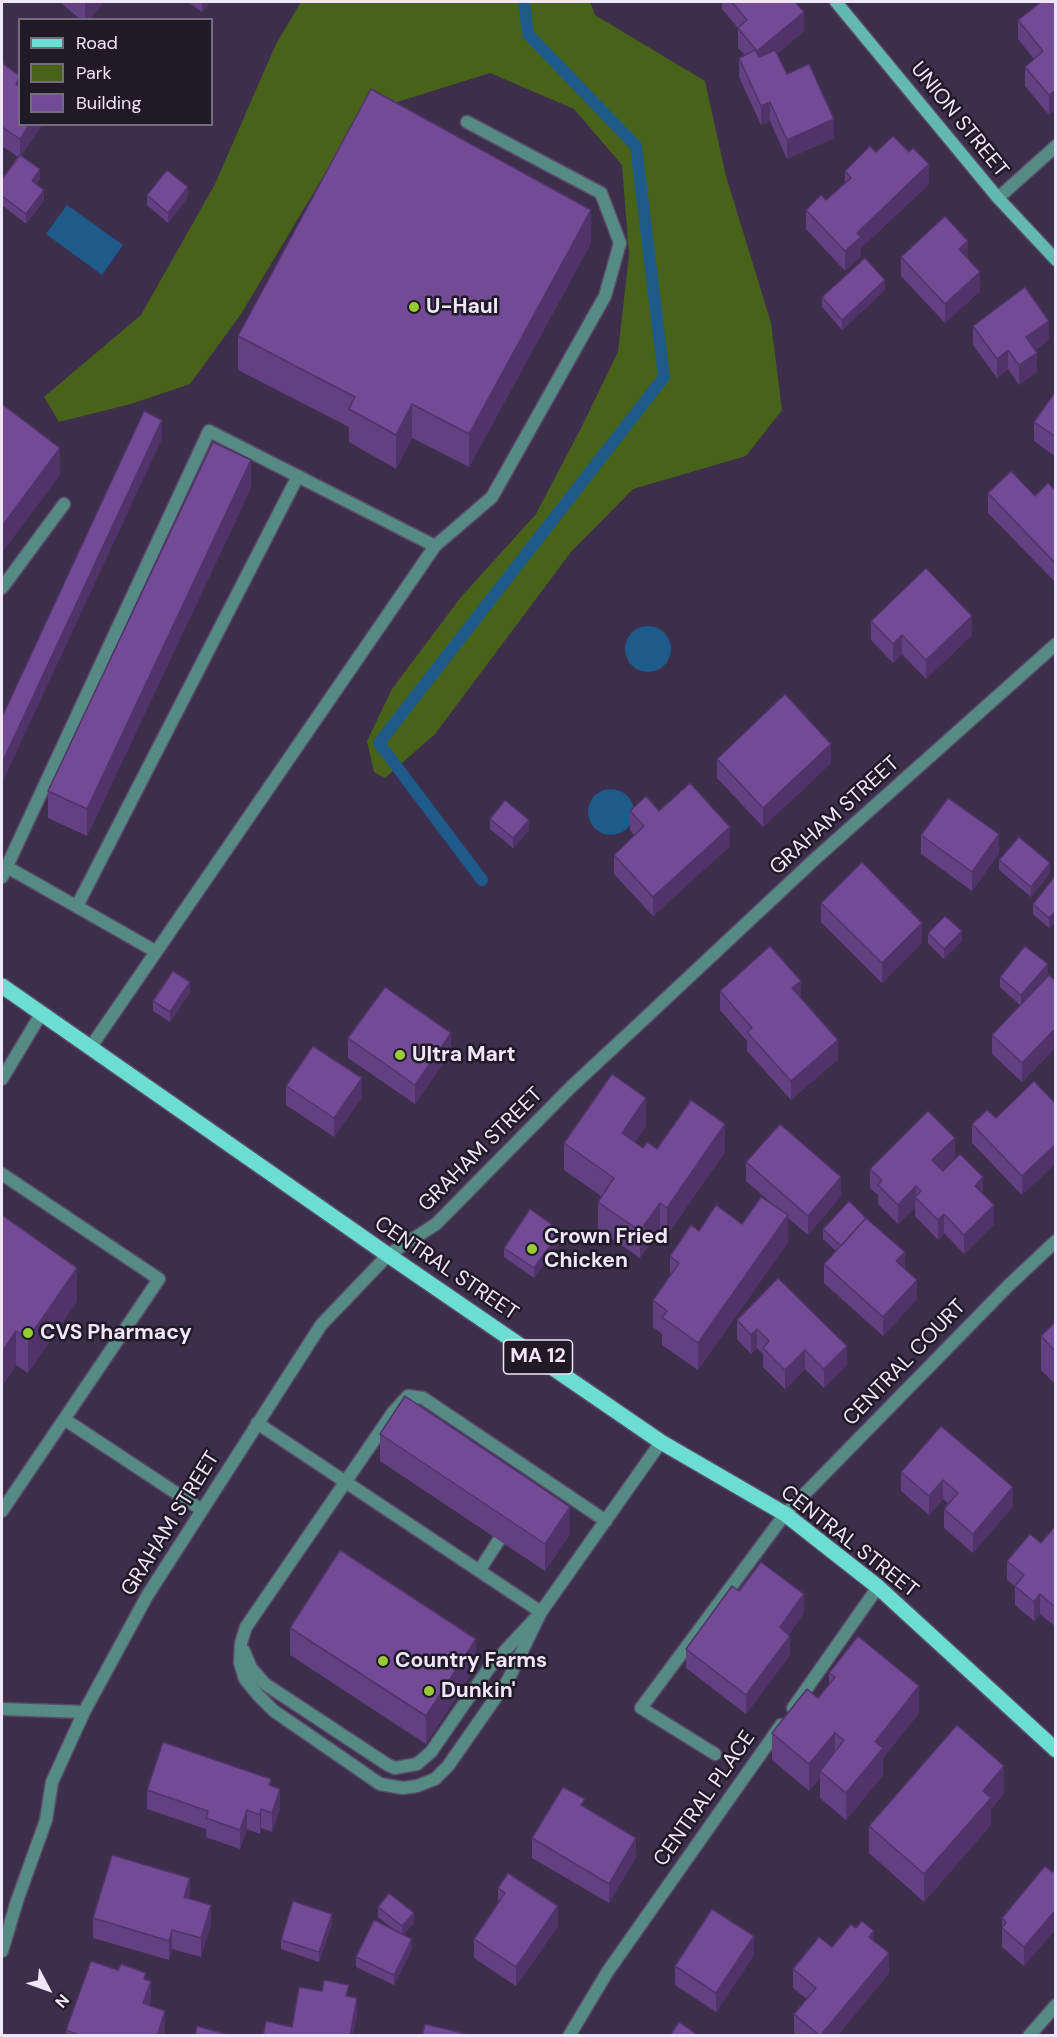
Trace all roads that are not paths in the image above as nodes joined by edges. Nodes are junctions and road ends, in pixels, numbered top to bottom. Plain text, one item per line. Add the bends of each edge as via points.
1 (836, 2) edge
2 (467, 122) dead end
3 (1056, 146) edge
4 (998, 198) junction
5 (1056, 260) edge
6 (298, 476) junction
7 (64, 504) dead end
8 (435, 546) junction
9 (2, 588) edge
10 (1056, 644) edge
11 (4, 872) edge
12 (77, 906) junction
13 (155, 951) junction
14 (2, 986) edge
15 (41, 1014) junction
16 (90, 1048) junction
17 (2, 1079) edge
18 (2, 1174) edge
19 (1056, 1241) edge
20 (388, 1255) junction
21 (64, 1419) junction
22 (257, 1423) junction
23 (661, 1442) junction
24 (346, 1482) junction
25 (201, 1510) junction
26 (2, 1511) edge
27 (785, 1514) junction
28 (606, 1521) junction
29 (499, 1540) edge
30 (479, 1571) junction
31 (878, 1587) junction
32 (541, 1612) junction
33 (241, 1643) junction
34 (2, 1709) edge
35 (84, 1712) junction
36 (1056, 1750) edge
37 (715, 1754) dead end
38 (2, 1951) edge
39 (1056, 2005) edge
40 (569, 2036) edge
41 (1029, 2036) edge

1 - 4 main road, UNION STREET
2 - 8 street via 601,193 620,243 605,296 492,496
3 - 4 street
4 - 5 main road, UNION STREET
6 - 8 street
6 - 11 street via 209,431
6 - 12 street
7 - 9 street
8 - 13 street
10 - 20 street, GRAHAM STREET via 815,859 572,1087 436,1224
11 - 12 street
12 - 13 street
13 - 16 street
14 - 15 main road, CENTRAL STREET / MA 12
15 - 16 main road, CENTRAL STREET / MA 12
15 - 17 street
16 - 20 main road, CENTRAL STREET / MA 12
18 - 21 street via 159,1279
19 - 27 street, CENTRAL COURT
20 - 22 street, GRAHAM STREET via 321,1325
20 - 23 main road, CENTRAL STREET / MA 12
21 - 25 street
21 - 26 street
22 - 24 street
22 - 25 street, GRAHAM STREET
23 - 27 main road, CENTRAL STREET / MA 12
23 - 28 street
24 - 28 street via 394,1411 408,1396 415,1396 539,1482
24 - 30 street
24 - 33 street via 246,1627
25 - 35 street, GRAHAM STREET via 147,1596
27 - 31 main road, CENTRAL STREET / MA 12
27 - 37 street, CENTRAL COURT via 641,1708
28 - 32 street
29 - 30 street
30 - 32 street
31 - 36 main road, CENTRAL STREET / MA 12
31 - 40 street, CENTRAL PLACE via 608,1971
32 - 33 street via 489,1668 431,1752 417,1764 396,1768 266,1684 251,1668
32 - 33 street via 508,1680 448,1766 435,1779 403,1788 380,1784 274,1711 245,1679 240,1663
34 - 35 street
35 - 38 street, GRAHAM STREET via 52,1782 46,1820
39 - 41 street

